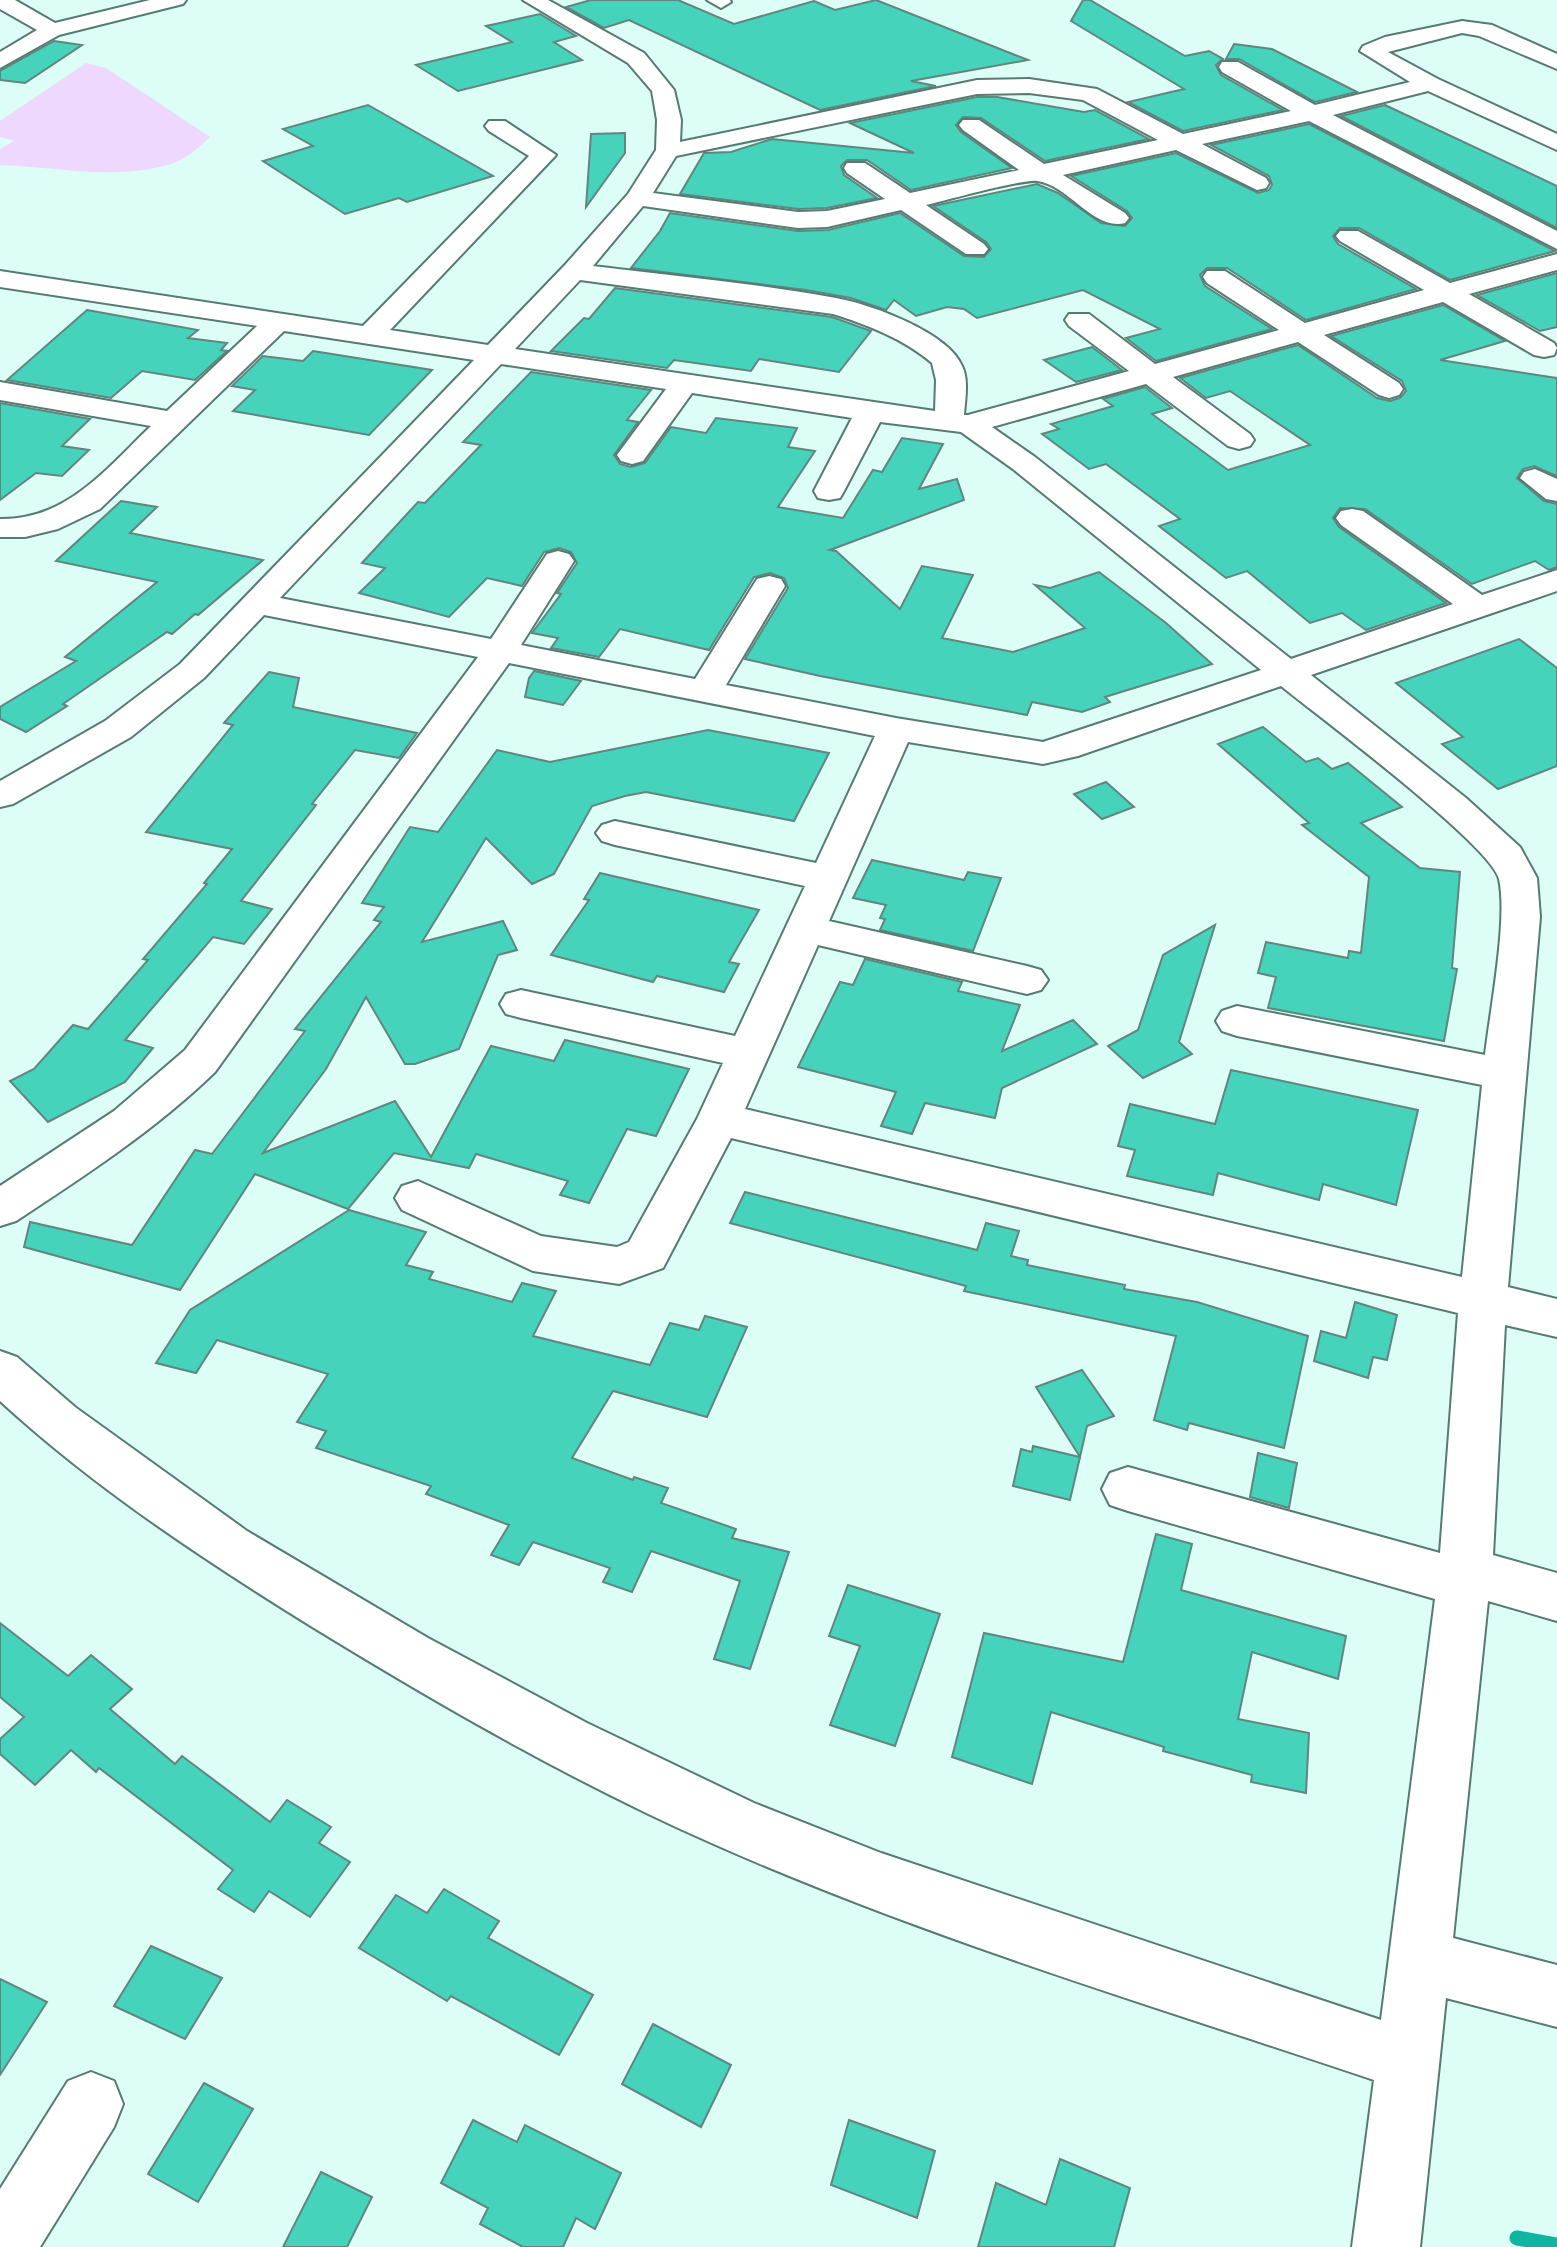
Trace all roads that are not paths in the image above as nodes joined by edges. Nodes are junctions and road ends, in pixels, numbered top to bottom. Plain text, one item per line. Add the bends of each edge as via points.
1 (0, 0) edge
2 (176, 0) edge
3 (533, 0) edge
4 (52, 30) junction
5 (0, 61) edge
6 (1557, 62) edge
7 (1230, 67) dead end
8 (1430, 84) junction
9 (1312, 113) junction
10 (971, 125) dead end
11 (497, 126) dead end
12 (1178, 140) junction
13 (1557, 143) edge
14 (668, 150) junction
15 (856, 168) dead end
16 (1040, 173) junction
17 (1257, 183) dead end
18 (637, 198) junction
19 (904, 203) junction
20 (1116, 218) dead end
21 (1349, 236) dead end
22 (1557, 241) edge
23 (975, 249) dead end
24 (1557, 262) edge
25 (574, 271) junction
26 (1216, 277) dead end
27 (0, 279) edge
28 (1444, 292) junction
29 (1079, 320) dead end
30 (277, 322) junction
31 (1304, 332) junction
32 (369, 336) junction
33 (1544, 349) dead end
34 (493, 355) junction
35 (1151, 375) junction
36 (685, 383) junction
37 (1389, 389) dead end
38 (0, 391) edge
39 (870, 412) junction
40 (172, 421) junction
41 (959, 423) junction
42 (1239, 440) dead end
43 (632, 455) dead end
44 (829, 491) dead end
45 (1352, 518) dead end
46 (0, 528) edge
47 (558, 561) dead end
48 (1557, 580) edge
49 (769, 586) dead end
50 (258, 604) junction
51 (1478, 607) junction
52 (499, 653) junction
53 (1283, 672) junction
54 (704, 692) junction
55 (896, 729) junction
56 (0, 796) edge
57 (615, 833) dead end
58 (829, 878) junction
59 (804, 929) junction
60 (1027, 980) dead end
61 (521, 1004) dead end
62 (1237, 1021) dead end
63 (748, 1054) junction
64 (1504, 1074) junction
65 (719, 1119) junction
66 (418, 1198) dead end
67 (0, 1209) edge
68 (1483, 1300) junction
69 (1557, 1318) edge
70 (0, 1371) edge
71 (1128, 1489) dead end
72 (1464, 1577) junction
73 (1557, 1597) edge
74 (1418, 1960) junction
75 (1557, 1996) edge
76 (1407, 2060) junction
77 (91, 2104) dead end
78 (2, 2247) edge
79 (1386, 2247) edge

1 - 4 street
2 - 4 street
3 - 14 street via 636,58 663,90
4 - 5 street
6 - 8 street via 1484,30 1462,27 1371,51
7 - 9 street
8 - 9 street
8 - 13 street
9 - 12 street
9 - 22 street
10 - 16 street
11 - 32 street via 544,155
12 - 14 street via 1089,94 999,85
12 - 16 street
12 - 17 street
14 - 18 street
15 - 19 street
16 - 19 street
16 - 20 street
18 - 19 street via 798,220
18 - 25 street
19 - 23 street
21 - 28 street
24 - 28 street
25 - 34 street
25 - 41 street via 862,313 938,351 949,365
26 - 31 street
27 - 30 street
28 - 31 street
28 - 33 street
29 - 35 street
30 - 32 street
30 - 40 street
31 - 35 street
31 - 37 street
32 - 34 street
34 - 36 street
34 - 50 street
35 - 41 street
35 - 42 street
36 - 39 street
36 - 43 street
38 - 40 street
39 - 41 street
39 - 44 street
40 - 46 street via 89,502 31,528
41 - 53 street via 1073,502
45 - 51 street
47 - 52 street
48 - 51 street
49 - 54 street
50 - 52 street
50 - 56 street via 192,671 118,729
51 - 53 street
52 - 54 street
52 - 67 street via 200,1061 143,1113
53 - 55 street via 1043,753
53 - 64 street via 1453,806 1506,856 1518,878 1520,917
54 - 55 street
55 - 58 street
57 - 58 street
58 - 59 street
59 - 60 street
59 - 63 street
61 - 63 street
62 - 64 street
63 - 65 street
64 - 68 street
65 - 66 street via 646,1255 619,1266 533,1253
65 - 68 street
68 - 69 street
68 - 72 street
70 - 76 street via 57,1422 228,1547 567,1742 735,1824 881,1883
71 - 72 street
72 - 73 street
72 - 74 street
74 - 75 street
74 - 76 street
76 - 79 street
77 - 78 street

